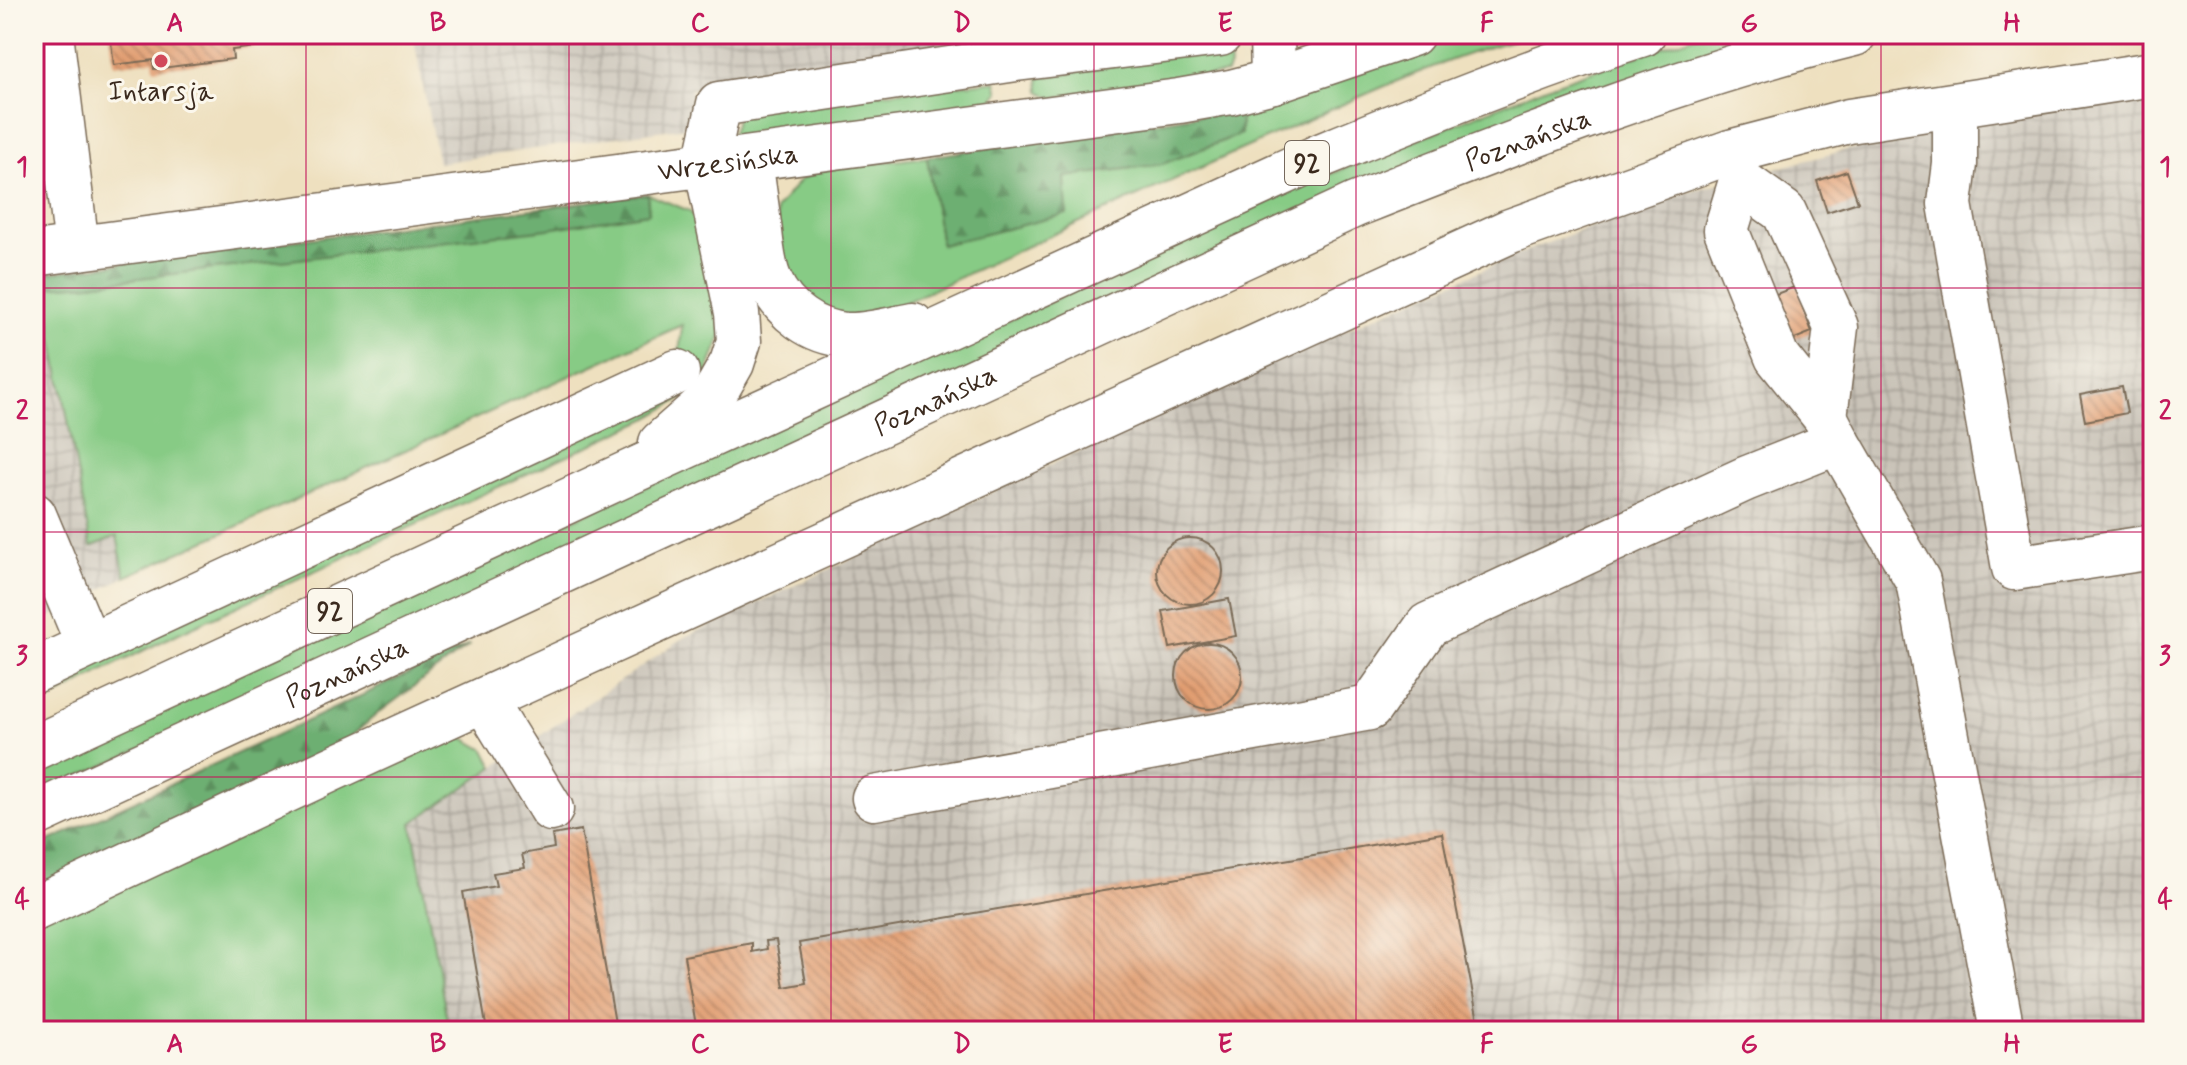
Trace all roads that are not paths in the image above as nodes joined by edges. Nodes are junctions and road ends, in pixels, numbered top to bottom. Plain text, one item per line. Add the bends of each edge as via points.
1 (51, 34) edge
2 (1220, 34) edge
3 (1272, 34) edge
4 (1412, 34) edge
5 (1643, 34) edge
6 (1854, 34) edge
7 (1014, 47) edge
8 (2153, 74) edge
9 (1273, 81) junction
10 (1955, 105) junction
11 (1025, 122) junction
12 (750, 159) junction
13 (706, 164) junction
14 (1735, 166) junction
15 (77, 248) junction
16 (34, 254) edge
17 (978, 312) junction
18 (677, 372) dead end
19 (1832, 430) junction
20 (626, 474) junction
21 (34, 515) edge
22 (2153, 547) edge
23 (88, 644) junction
24 (34, 671) edge
25 (484, 700) junction
26 (34, 748) edge
27 (874, 798) dead end
28 (551, 809) dead end
29 (34, 815) edge
30 (34, 909) edge
31 (2002, 1031) edge

1 - 15 main road
2 - 7 main road
3 - 9 main road
4 - 9 main road, Wrzesińska
5 - 17 main road, Poznańska / 92 via 1320,156
6 - 29 main road, Poznańska / 92 via 1686,81 1355,205
7 - 11 main road
7 - 13 main road via 719,104
8 - 10 main road
9 - 11 main road, Wrzesińska via 1179,101
10 - 14 main road via 1849,121
10 - 22 main road via 1950,204 2014,568
11 - 12 main road, Wrzesińska
12 - 13 main road, Wrzesińska
12 - 17 main road via 769,280 797,316 816,328 849,335
13 - 15 main road, Wrzesińska
13 - 20 main road via 739,341 712,398
14 - 19 main road via 1726,230 1777,357
14 - 19 main road via 1784,212 1836,327
14 - 25 main road via 1510,231
15 - 16 main road, Wrzesińska
17 - 20 main road, Poznańska / 92
18 - 23 main road
19 - 27 main road via 1745,479 1428,625 1370,708
19 - 31 main road via 1918,581
20 - 26 main road, Poznańska / 92
21 - 23 main road
23 - 24 main road
25 - 28 main road
25 - 30 main road

